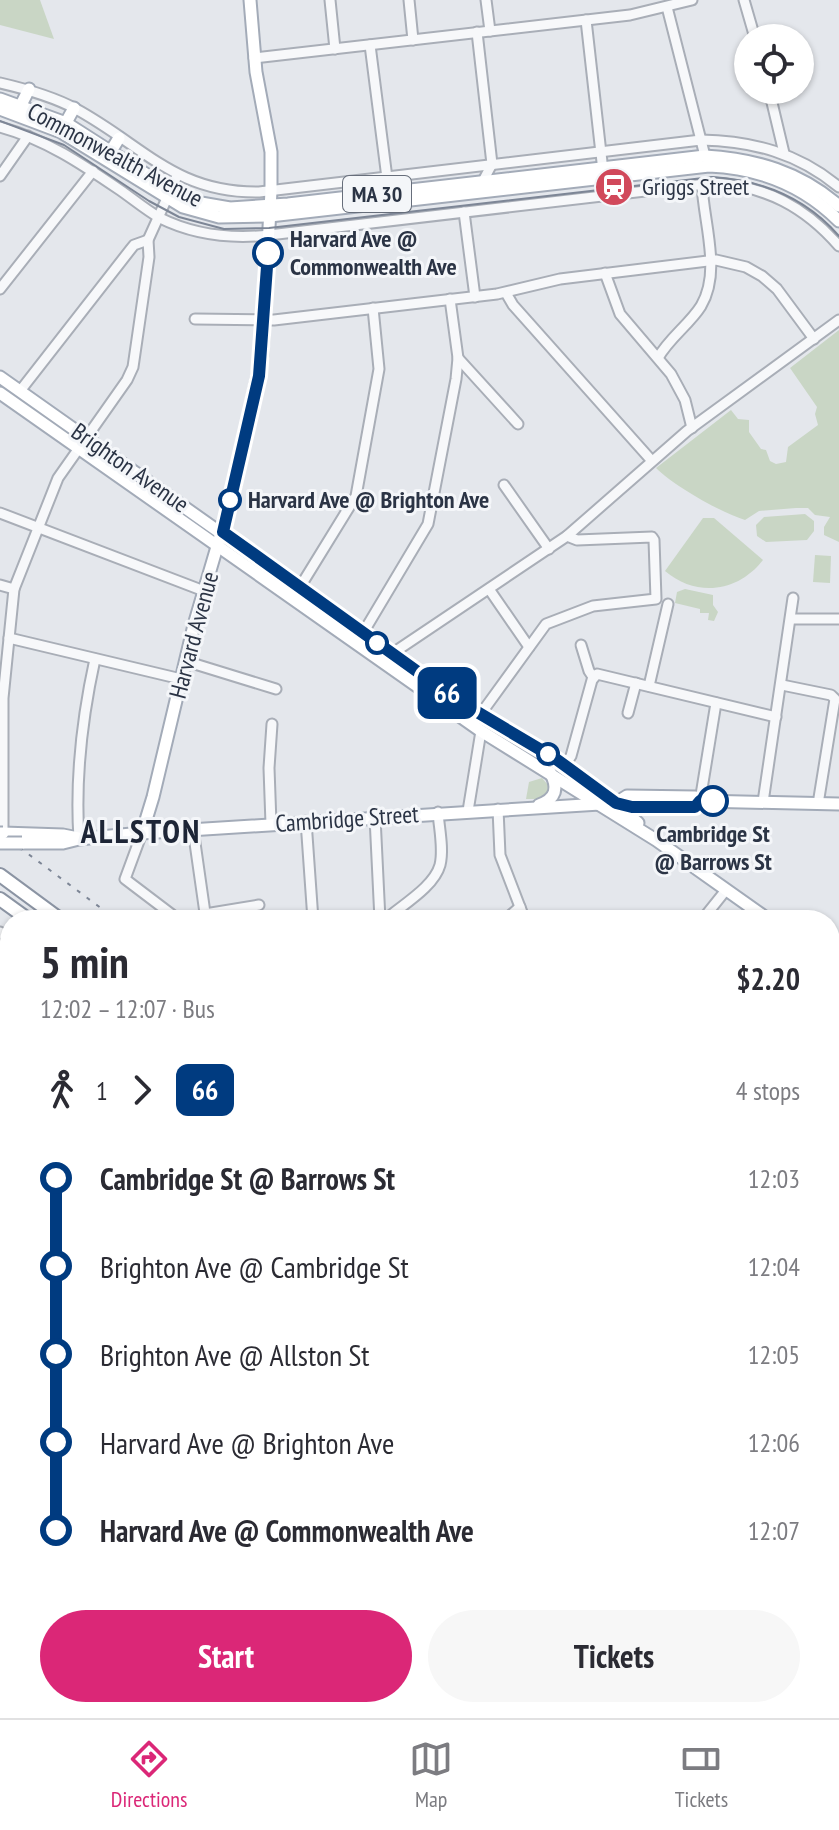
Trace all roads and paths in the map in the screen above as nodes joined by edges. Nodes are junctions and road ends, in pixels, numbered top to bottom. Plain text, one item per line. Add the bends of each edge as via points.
1 (330, 0) edge
2 (409, 0) edge
3 (486, 0) edge
4 (692, 0) edge
5 (744, 0) edge
6 (250, 5) edge
7 (667, 7) junction
8 (586, 20) junction
9 (751, 24) edge
10 (490, 31) junction
11 (477, 32) junction
12 (413, 40) junction
13 (370, 45) junction
14 (335, 49) junction
15 (254, 58) junction
16 (0, 83) edge
17 (29, 89) junction
18 (0, 99) edge
19 (772, 104) edge
20 (21, 105) junction
21 (74, 108) junction
22 (0, 109) edge
23 (0, 127) edge
24 (63, 127) junction
25 (28, 136) junction
26 (119, 138) junction
27 (701, 140) junction
28 (111, 151) junction
29 (601, 152) junction
30 (784, 153) junction
31 (705, 156) junction
32 (492, 164) junction
33 (93, 171) junction
34 (603, 173) junction
35 (0, 176) edge
36 (177, 176) junction
37 (387, 178) junction
38 (483, 181) junction
39 (837, 182) edge
40 (702, 184) junction
41 (271, 191) junction
42 (169, 194) junction
43 (820, 197) junction
44 (839, 206) edge
45 (270, 211) junction
46 (464, 212) junction
47 (159, 217) junction
48 (839, 221) edge
49 (269, 235) junction
50 (148, 240) junction
51 (839, 246) edge
52 (710, 260) junction
53 (605, 273) junction
54 (0, 289) edge
55 (506, 293) junction
56 (475, 297) junction
57 (450, 299) junction
58 (373, 308) junction
59 (195, 319) dead end
60 (264, 320) junction
61 (839, 320) edge
62 (814, 339) junction
63 (458, 358) junction
64 (658, 358) junction
65 (0, 377) edge
66 (20, 391) junction
67 (0, 393) edge
68 (518, 424) dead end
69 (692, 428) junction
70 (86, 437) junction
71 (79, 448) junction
72 (652, 461) junction
73 (504, 485) dead end
74 (0, 513) edge
75 (38, 528) junction
76 (223, 532) junction
77 (567, 536) junction
78 (218, 546) junction
79 (549, 549) junction
80 (0, 585) edge
81 (300, 587) junction
82 (14, 589) junction
83 (489, 589) junction
84 (204, 591) junction
85 (793, 598) dead end
86 (668, 604) dead end
87 (791, 619) junction
88 (839, 619) edge
89 (363, 633) junction
90 (9, 638) junction
91 (581, 645) dead end
92 (529, 647) junction
93 (387, 658) junction
94 (95, 659) junction
95 (185, 661) junction
96 (3, 665) edge
97 (594, 676) junction
98 (181, 679) junction
99 (636, 683) junction
100 (782, 685) junction
101 (649, 686) junction
102 (276, 689) dead end
103 (716, 703) junction
104 (628, 713) dead end
105 (480, 715) junction
106 (776, 717) junction
107 (272, 724) dead end
108 (481, 731) junction
109 (565, 765) junction
110 (550, 772) junction
111 (700, 801) junction
112 (763, 802) junction
113 (616, 803) junction
114 (598, 804) junction
115 (818, 804) junction
116 (839, 804) edge
117 (536, 806) junction
118 (498, 809) junction
119 (468, 811) junction
120 (438, 812) junction
121 (375, 817) junction
122 (306, 821) junction
123 (271, 824) junction
124 (193, 829) junction
125 (142, 833) junction
126 (3, 834) edge
127 (79, 839) junction
128 (656, 840) junction
129 (0, 875) edge
130 (726, 890) junction
131 (259, 905) dead end
132 (520, 907) junction
133 (47, 910) edge
134 (166, 910) edge
135 (205, 910) edge
136 (237, 910) edge
137 (312, 910) edge
138 (381, 910) edge
139 (394, 910) edge
140 (517, 910) edge
141 (521, 910) edge
142 (710, 910) edge
143 (754, 910) edge

1 - 14 street
2 - 12 street
3 - 10 street
4 - 7 street
5 - 9 street
6 - 15 main road, Harvard Avenue
7 - 8 street
7 - 27 street
8 - 10 street
8 - 29 street
10 - 11 street
11 - 12 street
11 - 32 street
12 - 13 street
13 - 14 street
13 - 37 street
14 - 15 street
15 - 41 main road, Harvard Avenue via 271,152
16 - 17 street, Commonwealth Avenue
17 - 20 main road
17 - 21 street, Commonwealth Avenue
18 - 20 main road, Commonwealth Avenue / MA 30
19 - 30 street
20 - 24 main road, Commonwealth Avenue / MA 30
21 - 24 main road
21 - 26 street, Commonwealth Avenue
22 - 24 main road, Commonwealth Avenue / MA 30
23 - 25 street, Commonwealth Avenue
24 - 28 main road, Commonwealth Avenue / MA 30
24 - 42 main road, Commonwealth Avenue / MA 30
25 - 33 street, Commonwealth Avenue
25 - 35 street
26 - 28 main road
26 - 36 street, Commonwealth Avenue
27 - 29 street, Commonwealth Avenue
27 - 30 street, Commonwealth Avenue
27 - 31 street
28 - 42 main road, Commonwealth Avenue / MA 30
29 - 32 street, Commonwealth Avenue
29 - 34 street
30 - 39 street, Commonwealth Avenue
31 - 34 main road, Commonwealth Avenue / MA 30
31 - 43 main road, Commonwealth Avenue / MA 30 via 779,169
32 - 37 street, Commonwealth Avenue
32 - 38 street
33 - 47 street, Commonwealth Avenue
33 - 54 street
34 - 38 main road, Commonwealth Avenue / MA 30
34 - 43 main road, Commonwealth Avenue / MA 30 via 733,168
34 - 45 main road, Commonwealth Avenue / MA 30
36 - 41 street, Commonwealth Avenue via 234,193
36 - 42 street
37 - 41 street, Commonwealth Avenue
38 - 45 main road, Commonwealth Avenue / MA 30
39 - 43 street
40 - 46 street, Commonwealth Avenue
40 - 51 street, Commonwealth Avenue via 771,194 814,220
40 - 52 street
41 - 45 main road, Harvard Avenue
42 - 45 main road, Commonwealth Avenue / MA 30 via 192,211 219,217
42 - 47 street
43 - 44 main road, Commonwealth Avenue / MA 30
43 - 48 main road, Commonwealth Avenue / MA 30
45 - 49 main road, Harvard Avenue
46 - 49 street, Commonwealth Avenue
46 - 56 street
47 - 49 street, Commonwealth Avenue via 229,237
47 - 50 street
49 - 60 main road, Harvard Avenue
50 - 66 street via 130,250
50 - 70 street via 133,367
52 - 53 street
52 - 62 street via 762,276
52 - 64 street via 709,287 700,308
53 - 55 street
53 - 64 street via 620,314
55 - 56 street
55 - 72 street
56 - 57 street
57 - 58 street
57 - 63 street
58 - 60 street
58 - 81 street via 379,369 356,496
59 - 60 street
60 - 76 main road, Harvard Avenue via 257,387
61 - 62 street
62 - 69 street
63 - 68 street
63 - 89 street via 428,524
64 - 69 street via 685,400
65 - 66 main road, Brighton Avenue
66 - 70 main road, Brighton Avenue
67 - 71 main road, Brighton Avenue
69 - 72 street
70 - 71 street
70 - 76 main road, Brighton Avenue
71 - 75 street via 54,485
71 - 78 main road, Brighton Avenue
72 - 77 street
73 - 79 street
74 - 75 street
75 - 82 street
75 - 84 street
76 - 78 main road, Harvard Avenue
76 - 81 main road, Brighton Avenue
77 - 79 street
77 - 92 street via 654,540 656,599 599,605 546,624
78 - 84 main road, Harvard Avenue
78 - 93 main road, Brighton Avenue
79 - 83 street
80 - 82 street
81 - 89 main road, Brighton Avenue
82 - 90 street
83 - 92 street
83 - 93 street
84 - 95 main road, Harvard Avenue
85 - 87 street
86 - 101 street
87 - 88 street
87 - 100 street
89 - 93 main road, Brighton Avenue
90 - 94 street
90 - 96 street
91 - 97 street
92 - 105 street
93 - 105 main road, Brighton Avenue
93 - 108 main road, Brighton Avenue
94 - 98 street
94 - 127 street via 85,706
95 - 98 main road, Harvard Avenue
95 - 102 street
96 - 126 street
97 - 99 street
97 - 109 street
98 - 125 main road, Harvard Avenue
99 - 101 street
99 - 104 street
100 - 106 street
100 - 115 street via 835,699
101 - 103 street
103 - 106 street
103 - 111 street
105 - 109 main road, Brighton Avenue
106 - 112 street
107 - 123 street
108 - 110 main road, Brighton Avenue
108 - 119 street
109 - 113 main road, Brighton Avenue
110 - 114 main road, Brighton Avenue
110 - 117 main road via 555,793
111 - 112 main road, Cambridge Street
111 - 113 main road, Cambridge Street via 695,807
111 - 113 main road, Cambridge Street via 627,796
112 - 115 main road, Cambridge Street
113 - 114 main road, Cambridge Street
113 - 128 main road, Brighton Avenue
114 - 117 main road, Cambridge Street
114 - 128 main road, Brighton Avenue
115 - 116 main road, Cambridge Street
117 - 118 main road, Cambridge Street
118 - 119 main road, Cambridge Street
118 - 132 street via 500,855
119 - 120 main road, Cambridge Street
120 - 121 main road, Cambridge Street
120 - 139 street via 439,868
121 - 122 main road, Cambridge Street
121 - 138 street
122 - 123 main road, Cambridge Street
122 - 137 street
123 - 124 main road, Cambridge Street
124 - 125 main road, Cambridge Street
124 - 135 street
125 - 127 main road, Cambridge Street
125 - 134 street via 125,879
126 - 127 main road, Cambridge Street
126 - 127 main road, Cambridge Street, bridge via 22,843
128 - 130 main road
129 - 133 highway
130 - 142 street
130 - 143 main road
131 - 136 street
132 - 140 street
132 - 141 street

